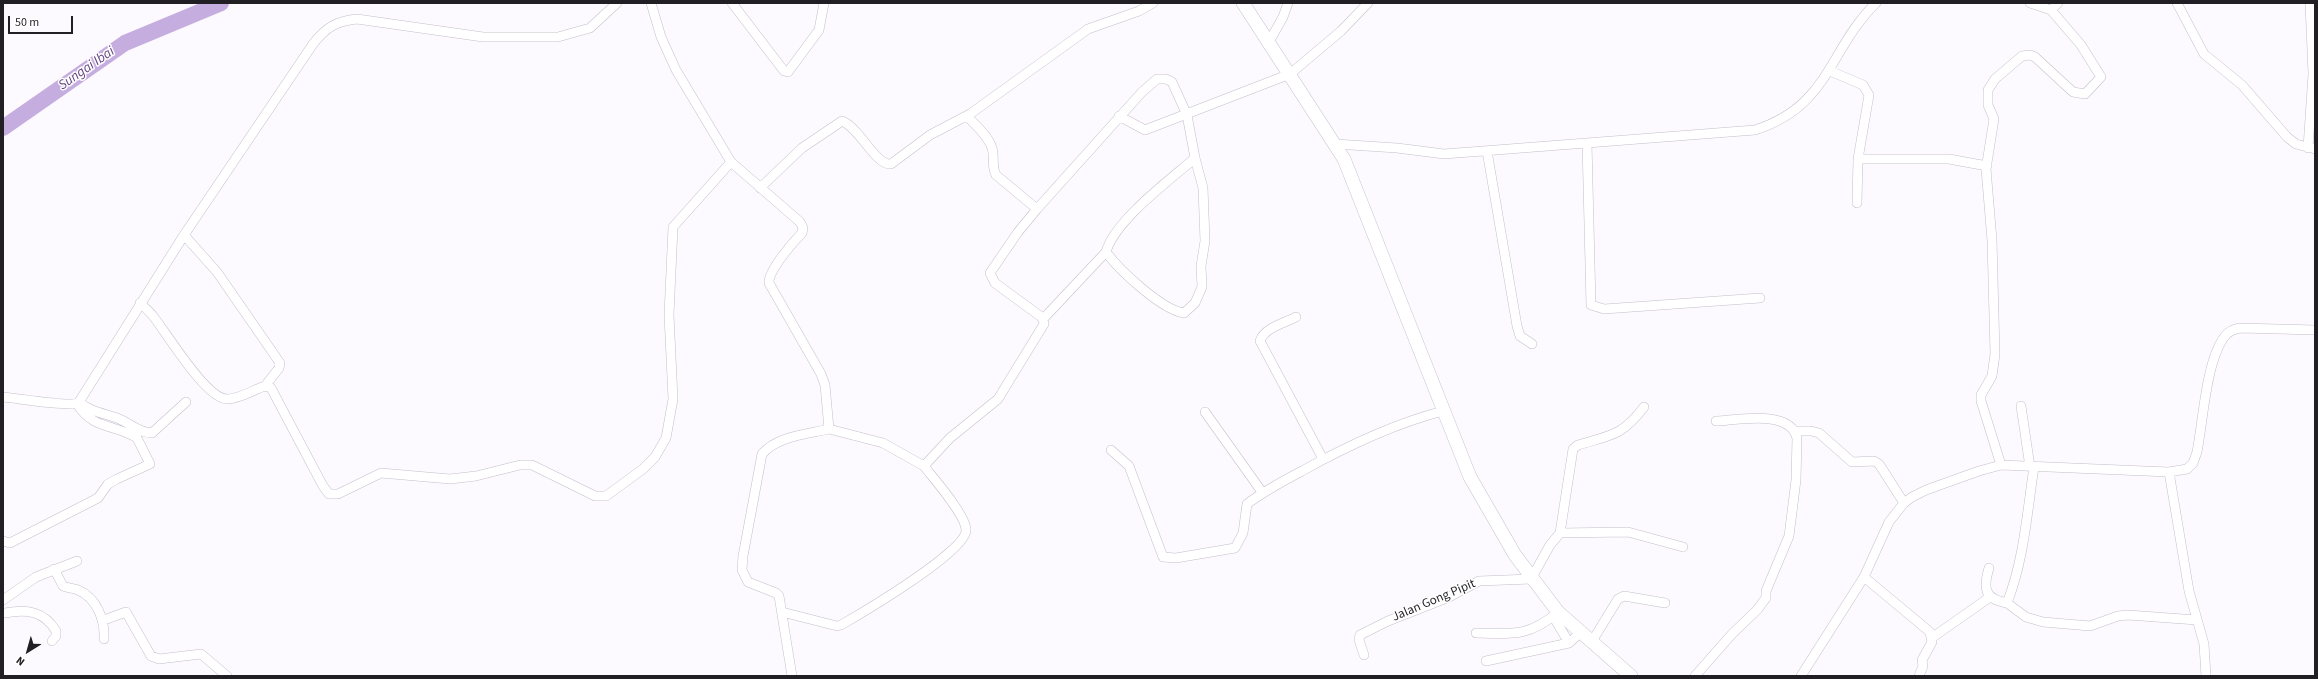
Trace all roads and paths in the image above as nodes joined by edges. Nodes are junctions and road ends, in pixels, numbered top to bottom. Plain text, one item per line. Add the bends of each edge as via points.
1 (616, 3) edge
2 (651, 3) edge
3 (732, 3) edge
4 (824, 3) edge
5 (1152, 3) edge
6 (1243, 3) edge
7 (1288, 3) edge
8 (1368, 3) edge
9 (1876, 3) edge
10 (2030, 3) edge
11 (2058, 3) edge
12 (2177, 3) edge
13 (2310, 3) edge
14 (2050, 10) junction
15 (1269, 42) junction
16 (1830, 71) junction
17 (1290, 74) junction
18 (1187, 115) junction
19 (967, 116) junction
20 (1119, 116) junction
21 (1335, 144) junction
22 (1587, 144) junction
23 (2312, 149) edge
24 (1487, 151) junction
25 (1195, 158) junction
26 (1858, 159) junction
27 (731, 162) junction
28 (1986, 166) junction
29 (760, 188) junction
30 (1857, 203) dead end
31 (1037, 209) junction
32 (186, 237) junction
33 (1106, 252) junction
34 (1760, 298) dead end
35 (142, 305) junction
36 (1296, 317) dead end
37 (1043, 319) junction
38 (2315, 330) edge
39 (1532, 344) dead end
40 (265, 386) junction
41 (3, 397) edge
42 (186, 402) dead end
43 (78, 403) junction
44 (2021, 406) dead end
45 (1644, 407) dead end
46 (1443, 411) junction
47 (1205, 412) dead end
48 (1716, 421) dead end
49 (830, 429) junction
50 (1795, 432) junction
51 (1111, 450) dead end
52 (1323, 459) junction
53 (2001, 465) junction
54 (924, 466) junction
55 (2032, 467) junction
56 (2169, 472) junction
57 (1262, 492) junction
58 (1904, 503) junction
59 (1560, 533) junction
60 (3, 541) edge
61 (1683, 547) dead end
62 (77, 561) dead end
63 (1989, 568) dead end
64 (54, 569) junction
65 (1864, 577) junction
66 (1531, 579) junction
67 (1990, 597) junction
68 (3, 600) edge
69 (1665, 603) dead end
70 (2007, 603) junction
71 (4, 610) edge
72 (782, 612) junction
73 (1555, 614) junction
74 (104, 620) junction
75 (2197, 620) junction
76 (1476, 633) dead end
77 (1580, 633) junction
78 (1933, 637) junction
79 (104, 639) dead end
80 (52, 641) dead end
81 (1569, 643) junction
82 (1591, 643) junction
83 (1364, 655) dead end
84 (1486, 661) dead end
85 (227, 676) edge
86 (792, 676) edge
87 (1631, 676) edge
88 (1695, 676) edge
89 (1801, 676) edge
90 (1919, 676) edge
91 (2206, 676) edge

1 - 32 street via 590,28 558,37 483,37 357,20 331,25 313,44
2 - 27 street via 661,37 676,70
3 - 4 street via 784,71 788,72 819,30
5 - 19 street via 1139,11 1088,29
6 - 15 main road
7 - 15 street
8 - 17 street via 1341,31
9 - 16 street via 1861,18
10 - 14 street
11 - 14 street
12 - 23 street via 2204,54 2242,85 2287,137 2296,144
13 - 23 street via 2313,74
14 - 28 street via 2081,45 2101,77 2085,94 2078,94 2035,57 2022,56 1996,79 1988,90 1988,105 1994,119 1994,128
15 - 17 main road
16 - 22 street via 1808,100 1788,114 1755,130
16 - 26 street via 1863,85 1868,90
17 - 18 street
17 - 21 main road
18 - 20 street via 1145,130
18 - 20 street via 1172,82 1158,79
18 - 25 street
19 - 29 street via 930,135 891,164 882,162 852,126 842,121 838,122 802,148
19 - 31 street via 993,149 993,170 996,175
20 - 31 street
21 - 24 street via 1444,154
21 - 46 main road via 1348,168
22 - 24 street
22 - 34 street via 1591,305 1604,309
24 - 39 street via 1517,326 1520,336
25 - 33 street via 1134,211 1108,244
25 - 33 street via 1203,188 1205,219 1202,287 1195,303 1184,313 1175,312 1135,283
26 - 28 street via 1949,159
26 - 30 street
27 - 29 street
27 - 40 street via 673,227 669,315 673,399 666,438 651,461 606,496 595,496 532,465 524,464 476,476 450,479 381,473 338,494 329,494 275,393
28 - 53 street via 1992,240 1995,354 1992,376 1981,395 1981,401
29 - 49 street via 800,222 803,228 802,233 773,270 769,283 821,374 825,385
31 - 37 street via 990,273 995,283
32 - 35 street
32 - 40 street via 216,272 280,362 279,368
33 - 37 street
35 - 40 street via 178,352 218,396 228,399
35 - 43 street
36 - 52 street via 1269,330 1262,335 1260,341
37 - 54 street via 1042,328 998,399 950,438
38 - 56 street via 2240,328 2232,329 2225,335 2212,367 2193,463 2187,469
41 - 43 street via 61,405
42 - 43 street via 152,433 144,432 117,418 89,410
43 - 60 street via 82,413 100,425 137,438 150,464 108,484 98,498 10,543
44 - 55 street
45 - 59 street via 1622,430 1578,445 1573,450
46 - 52 street via 1402,423
46 - 66 main road via 1470,477
47 - 57 street
48 - 50 street via 1774,418 1788,424
49 - 54 street via 883,443
49 - 72 street via 779,442 762,454 742,570 748,582 779,596
50 - 58 street via 1819,433 1852,462 1874,461 1879,464
50 - 88 street via 1796,480 1789,536 1766,591 1766,598 1758,610 1732,634
51 - 57 street via 1129,466 1163,557 1168,559 1235,548 1243,533 1247,504
52 - 57 street
53 - 55 street
53 - 58 street via 1926,490
54 - 72 street via 953,503 966,529 964,538 932,566 875,607 841,625 836,626
55 - 56 street
55 - 70 street via 2023,545
56 - 75 street via 2189,591
58 - 65 street via 1889,522
59 - 61 street via 1628,532
59 - 66 street via 1550,544
62 - 64 street
63 - 67 street via 1985,581
64 - 68 street via 36,577
64 - 74 street via 62,586 85,594
65 - 78 street
65 - 89 street
66 - 73 main road
66 - 83 street, Jalan Gong Pipit via 1479,581 1449,597 1388,621 1360,636
67 - 70 street via 1995,601
67 - 78 street
69 - 82 street via 1624,596 1618,599
70 - 75 street via 2026,616 2043,622 2090,626 2128,615
71 - 80 street via 27,610 44,617 56,631
72 - 86 street
73 - 76 street via 1533,630 1511,634
73 - 77 main road
73 - 81 street
74 - 79 street
74 - 85 street via 126,612 151,656 159,659 201,654
75 - 91 street via 2204,644
77 - 81 street
77 - 82 main road
78 - 90 street via 1922,660 1923,666
81 - 84 street
82 - 87 main road

